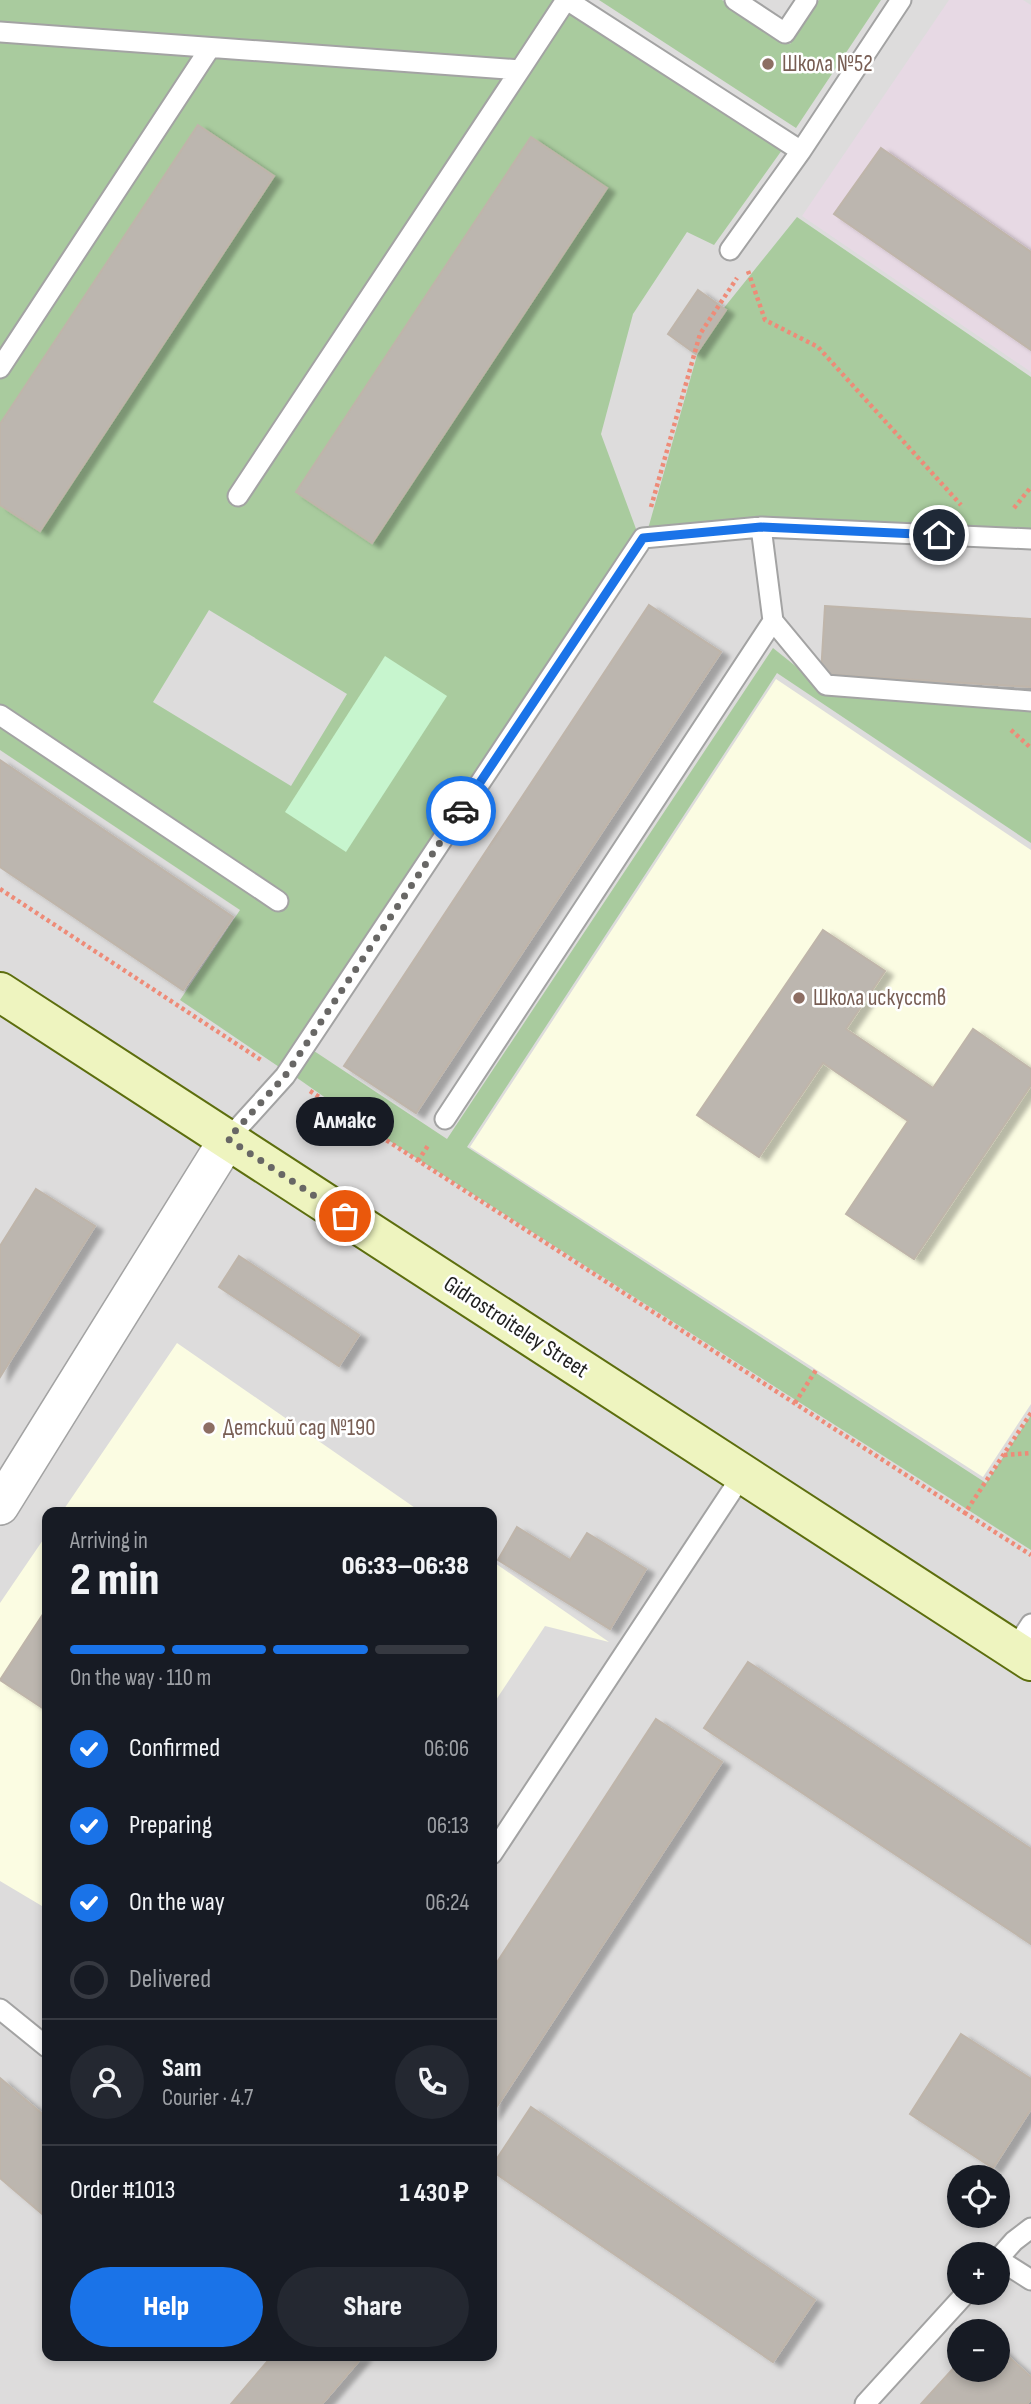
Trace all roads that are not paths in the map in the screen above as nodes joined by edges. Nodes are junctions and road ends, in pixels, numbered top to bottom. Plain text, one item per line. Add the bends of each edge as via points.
1 (567, 0) edge
2 (735, 0) edge
3 (807, 0) edge
4 (901, 0) edge
5 (0, 32) edge
6 (210, 48) junction
7 (520, 71) junction
8 (801, 151) junction
9 (730, 250) dead end
10 (0, 368) edge
11 (238, 496) dead end
12 (761, 527) junction
13 (1031, 539) edge
14 (773, 621) junction
15 (1031, 701) edge
16 (0, 716) edge
17 (278, 901) dead end
18 (0, 992) edge
19 (445, 1119) dead end
20 (228, 1139) junction
21 (743, 1474) junction
22 (1, 1501) edge
23 (1025, 1645) edge
24 (497, 1846) edge
25 (0, 2009) edge
26 (42, 2044) edge
27 (1031, 2228) edge
28 (1010, 2246) edge
29 (1010, 2267) edge
30 (1031, 2280) edge
31 (955, 2305) edge
32 (865, 2404) edge

1 - 7 lane
1 - 8 lane
2 - 3 lane via 785,33
4 - 8 lane
5 - 6 lane
6 - 7 lane
6 - 10 lane
7 - 11 lane
8 - 9 lane
12 - 13 lane
12 - 14 lane
12 - 20 lane via 643,538 285,1076
14 - 15 lane via 826,685
14 - 19 lane
16 - 17 lane
18 - 20 street, Gidrostroiteley Street
20 - 21 street, Gidrostroiteley Street
20 - 22 street
21 - 23 street, Gidrostroiteley Street
21 - 24 lane
25 - 26 lane
27 - 28 lane
29 - 30 lane
31 - 32 lane

